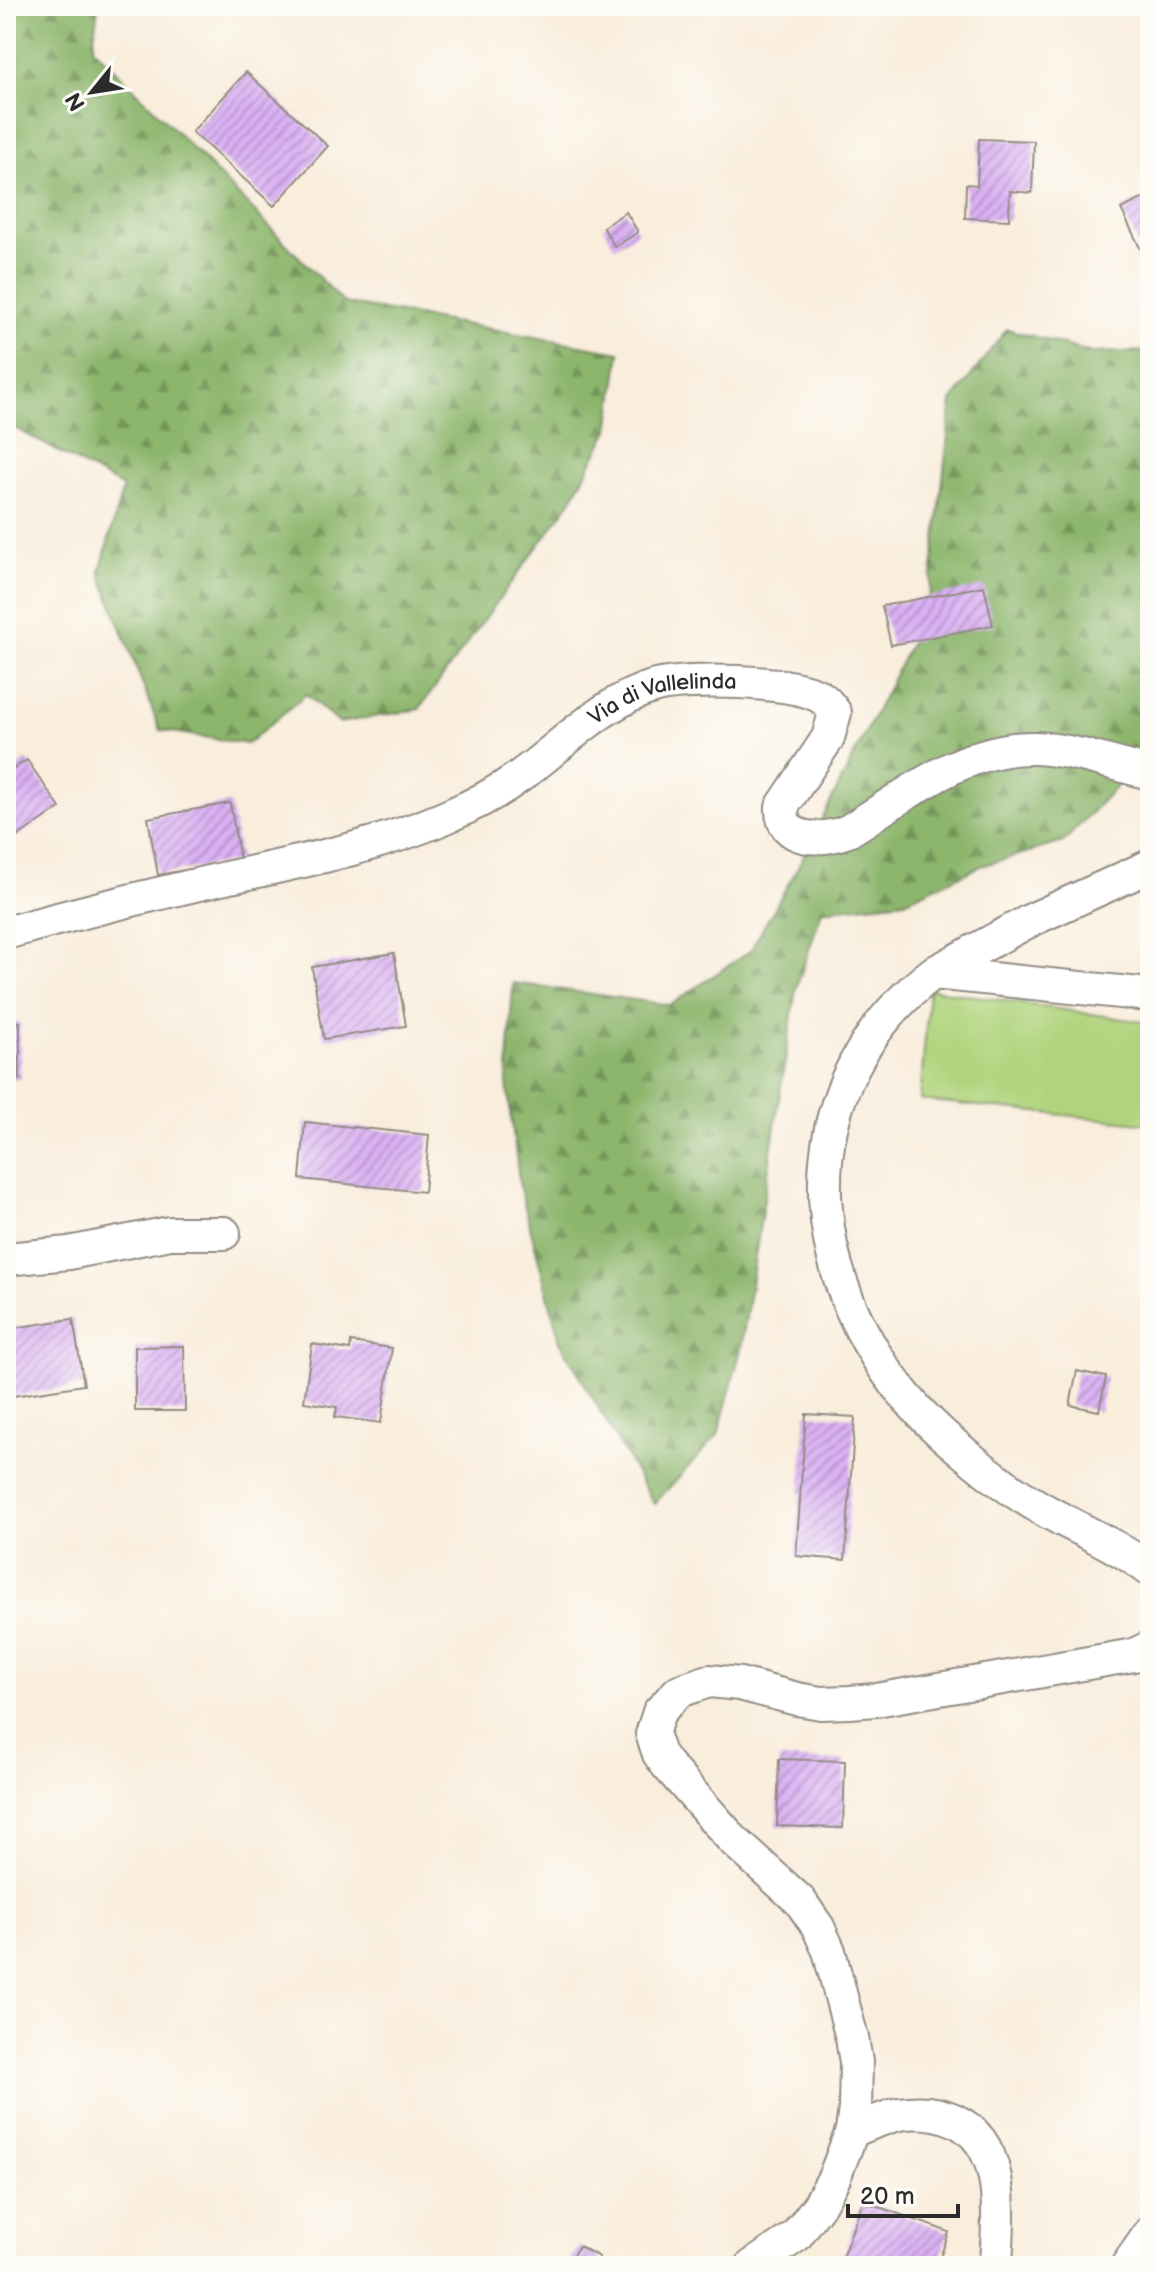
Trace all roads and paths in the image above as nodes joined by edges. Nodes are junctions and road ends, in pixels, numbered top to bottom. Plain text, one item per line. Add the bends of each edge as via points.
1 (1150, 773) edge
2 (1150, 866) edge
3 (6, 933) edge
4 (933, 973) junction
5 (1150, 995) edge
6 (224, 1233) dead end
7 (6, 1259) edge
8 (1150, 1570) edge
9 (1150, 1647) edge
10 (852, 2131) junction
11 (1150, 2233) edge
12 (752, 2266) edge
13 (996, 2266) edge
14 (1127, 2266) edge

1 - 3 street, Via di Vallelinda via 1059,751 1006,750 950,769 835,837 809,838 786,827 782,807 832,729 835,713 826,701 807,692 742,683 657,686 603,713 498,791 423,826 357,849 104,905
2 - 4 street via 1029,921
4 - 5 street
4 - 8 street via 875,1034 846,1080 832,1119 825,1153 827,1212 843,1290 883,1364 941,1432 1018,1493
6 - 7 street via 170,1233
9 - 10 street via 1134,1655 876,1700 821,1703 709,1681 679,1691 664,1704 652,1734 659,1754 733,1840 800,1901 825,1940 856,2062
10 - 12 street via 809,2221
10 - 13 street via 900,2114 931,2112 976,2135 996,2183
11 - 14 street

